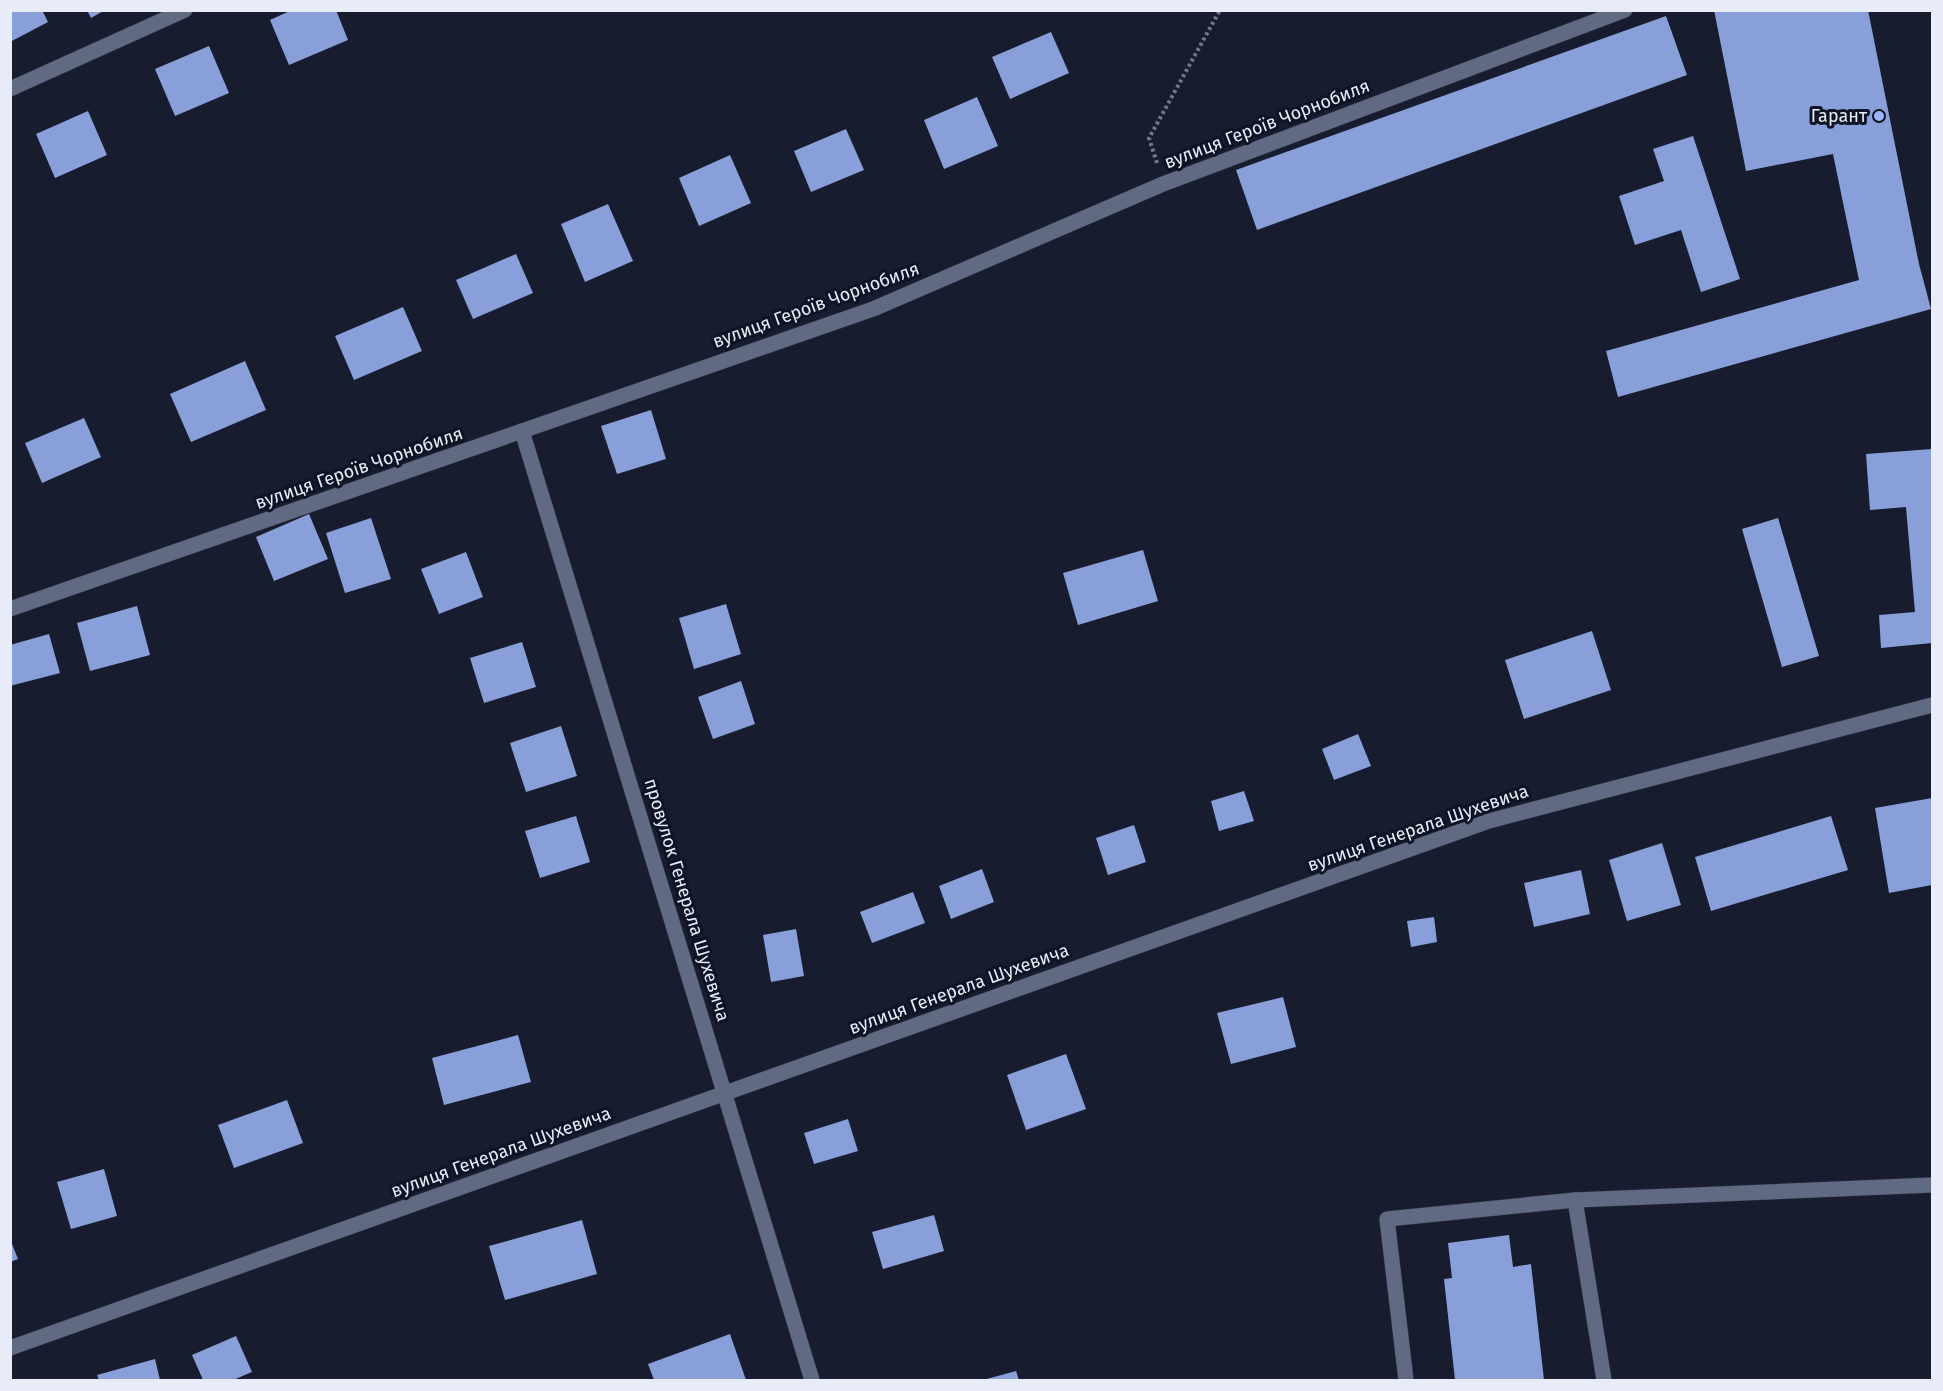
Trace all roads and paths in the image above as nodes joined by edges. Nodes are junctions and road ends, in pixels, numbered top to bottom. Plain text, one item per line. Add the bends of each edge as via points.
1 (185, 10) edge
2 (1220, 10) edge
3 (1625, 10) edge
4 (10, 89) edge
5 (1163, 184) junction
6 (522, 431) junction
7 (10, 609) edge
8 (1932, 705) edge
9 (726, 1093) junction
10 (1932, 1185) edge
11 (1575, 1200) junction
12 (10, 1348) edge
13 (812, 1380) edge
14 (1406, 1380) edge
15 (1604, 1380) edge

1 - 4 street
2 - 5 path via 1149,138
3 - 5 street, вулиця Героїв Чорнобиля
5 - 6 street, вулиця Героїв Чорнобиля via 873,309
6 - 7 street, вулиця Героїв Чорнобиля
6 - 9 street, провулок Генерала Шухевича
8 - 9 street, вулиця Генерала Шухевича via 1489,821
9 - 12 street, вулиця Генерала Шухевича
9 - 13 street, провулок Генерала Шухевича
10 - 11 street
11 - 14 street via 1387,1219
11 - 15 street

